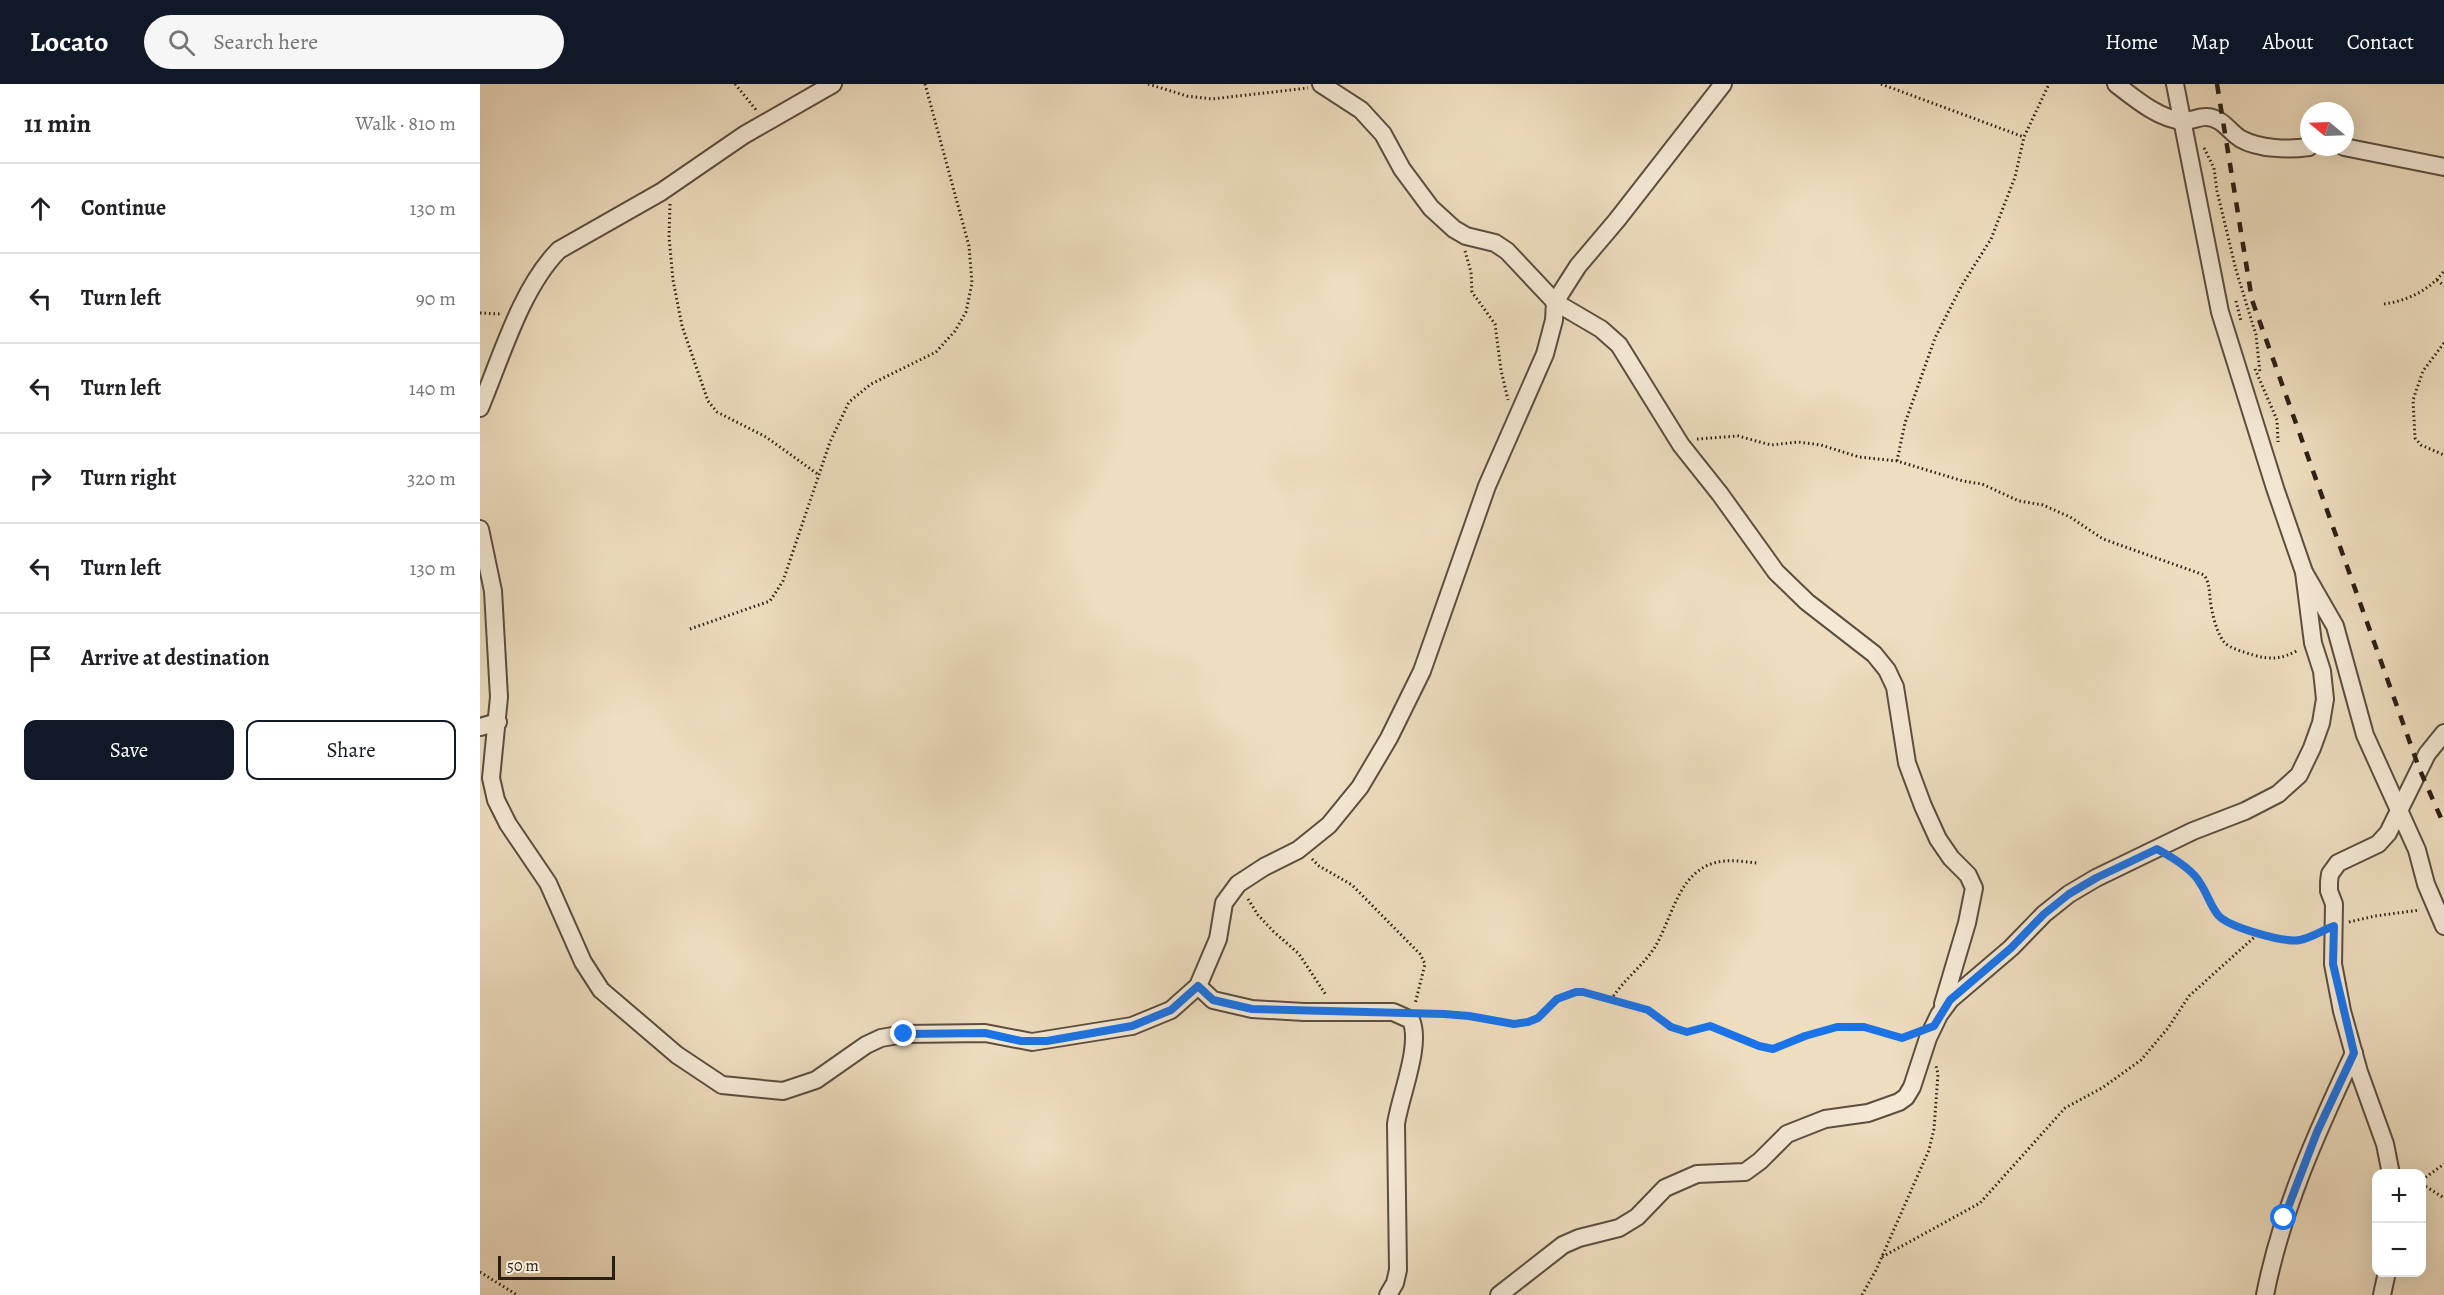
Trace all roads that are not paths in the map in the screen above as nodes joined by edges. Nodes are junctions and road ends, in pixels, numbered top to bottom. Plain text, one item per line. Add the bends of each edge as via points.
1 (833, 84) edge
2 (1723, 84) edge
3 (2116, 84) edge
4 (2175, 84) edge
5 (1326, 85) edge
6 (2184, 121) junction
7 (2300, 147) edge
8 (2354, 149) edge
9 (2444, 167) edge
10 (1555, 302) junction
11 (480, 408) edge
12 (480, 529) edge
13 (2304, 572) junction
14 (498, 722) junction
15 (480, 727) edge
16 (2444, 732) edge
17 (2398, 811) junction
18 (2444, 926) edge
19 (1198, 986) junction
20 (1933, 1026) junction
21 (2354, 1053) junction
22 (2390, 1169) edge
23 (2386, 1277) edge
24 (1388, 1295) edge
25 (1499, 1295) edge
26 (2265, 1295) edge
27 (2382, 1295) edge

1 - 11 street via 559,250 545,264 518,315
2 - 10 street via 1578,266
3 - 6 street via 2150,109
4 - 6 street
5 - 10 street via 1361,110 1383,134 1431,208 1466,236 1507,250
6 - 7 street via 2206,117 2224,123 2240,138 2251,142 2270,147
6 - 13 street via 2220,312
8 - 9 street
10 - 19 street via 1545,354 1487,486 1422,670 1389,738 1359,787 1329,825 1298,850 1238,884 1224,903 1218,939
10 - 20 street via 1601,329 1619,345 1678,441 1776,573 1874,654 1887,670 1895,687 1907,763 1923,806 1938,839 1974,888 1948,992
12 - 14 street via 493,591
13 - 17 street via 2335,626 2365,735
13 - 20 street via 2325,699 2321,723 2299,775 2278,794 2245,812 2193,831 2069,894 1950,1000
14 - 15 street
14 - 19 street via 491,778 496,800 548,883 583,962 617,1006 722,1085 783,1091 816,1080 866,1045 904,1034 985,1033 1032,1042 1132,1026 1171,1010
16 - 17 street via 2427,754
17 - 18 street
17 - 21 street via 2378,844 2338,863 2329,882 2334,904 2333,964
19 - 24 street via 1213,1000 1252,1009 1406,1013 1411,1020 1414,1046 1396,1124 1398,1270
20 - 25 street via 1912,1087 1899,1102 1868,1113 1825,1119 1787,1134 1744,1172 1697,1174 1665,1188 1637,1217 1619,1228 1563,1245
21 - 22 street
21 - 26 street via 2317,1132 2284,1218
23 - 27 street

